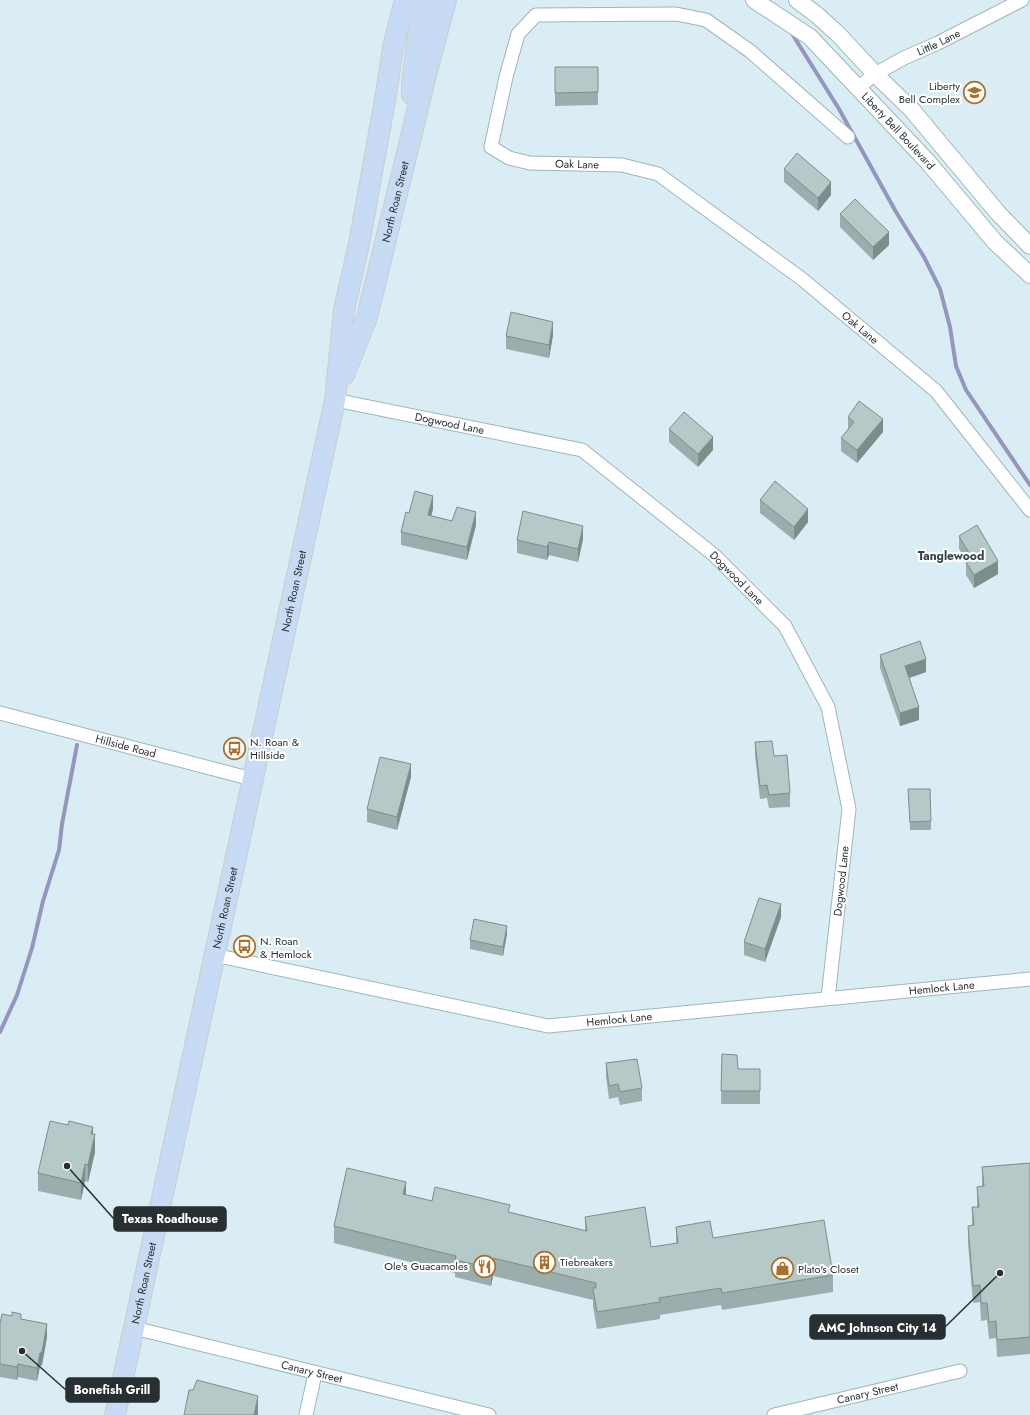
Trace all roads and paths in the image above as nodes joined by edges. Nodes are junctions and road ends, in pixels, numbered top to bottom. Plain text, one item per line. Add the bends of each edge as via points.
1 (405, 0) edge
2 (426, 0) edge
3 (754, 0) edge
4 (797, 0) edge
5 (1022, 0) edge
6 (447, 2) edge
7 (875, 74) junction
8 (858, 88) junction
9 (414, 126) junction
10 (848, 137) dead end
11 (994, 209) junction
12 (977, 221) junction
13 (1030, 246) edge
14 (1030, 275) edge
15 (334, 400) junction
16 (1030, 510) edge
17 (0, 713) edge
18 (252, 779) junction
19 (214, 955) junction
20 (1030, 979) edge
21 (828, 998) junction
22 (134, 1328) junction
23 (960, 1370) dead end
24 (315, 1374) junction
25 (115, 1415) edge
26 (306, 1415) edge
27 (489, 1415) edge
28 (774, 1415) edge

1 - 15 main road, North Roan Street via 393,48 344,310
2 - 9 main road via 420,21 412,84
3 - 8 street, Liberty Bell Boulevard via 810,37
4 - 7 street, Liberty Bell Boulevard via 838,34
5 - 7 street, Little Lane
6 - 9 main road, North Roan Street
7 - 8 street, Little Lane
7 - 11 street, Liberty Bell Boulevard via 912,110
8 - 12 street, Liberty Bell Boulevard via 927,161
9 - 15 main road, North Roan Street via 367,317
10 - 16 street, Oak Lane via 750,51 706,20 676,14 559,14 536,15 518,34 491,147 509,158 530,163 622,165 658,174 802,279 936,391
11 - 12 street
11 - 13 street, Liberty Bell Boulevard
12 - 14 street, Liberty Bell Boulevard
15 - 18 main road, North Roan Street
15 - 21 street, Dogwood Lane via 582,450 714,555 785,626 828,707 849,809
17 - 18 street, Hillside Road
18 - 19 main road, North Roan Street
19 - 21 street, Hemlock Lane via 548,1026
19 - 22 main road, North Roan Street
20 - 21 street, Hemlock Lane
22 - 24 street, Canary Street
22 - 25 main road, North Roan Street
23 - 28 street, Canary Street
24 - 26 street
24 - 27 street, Canary Street

